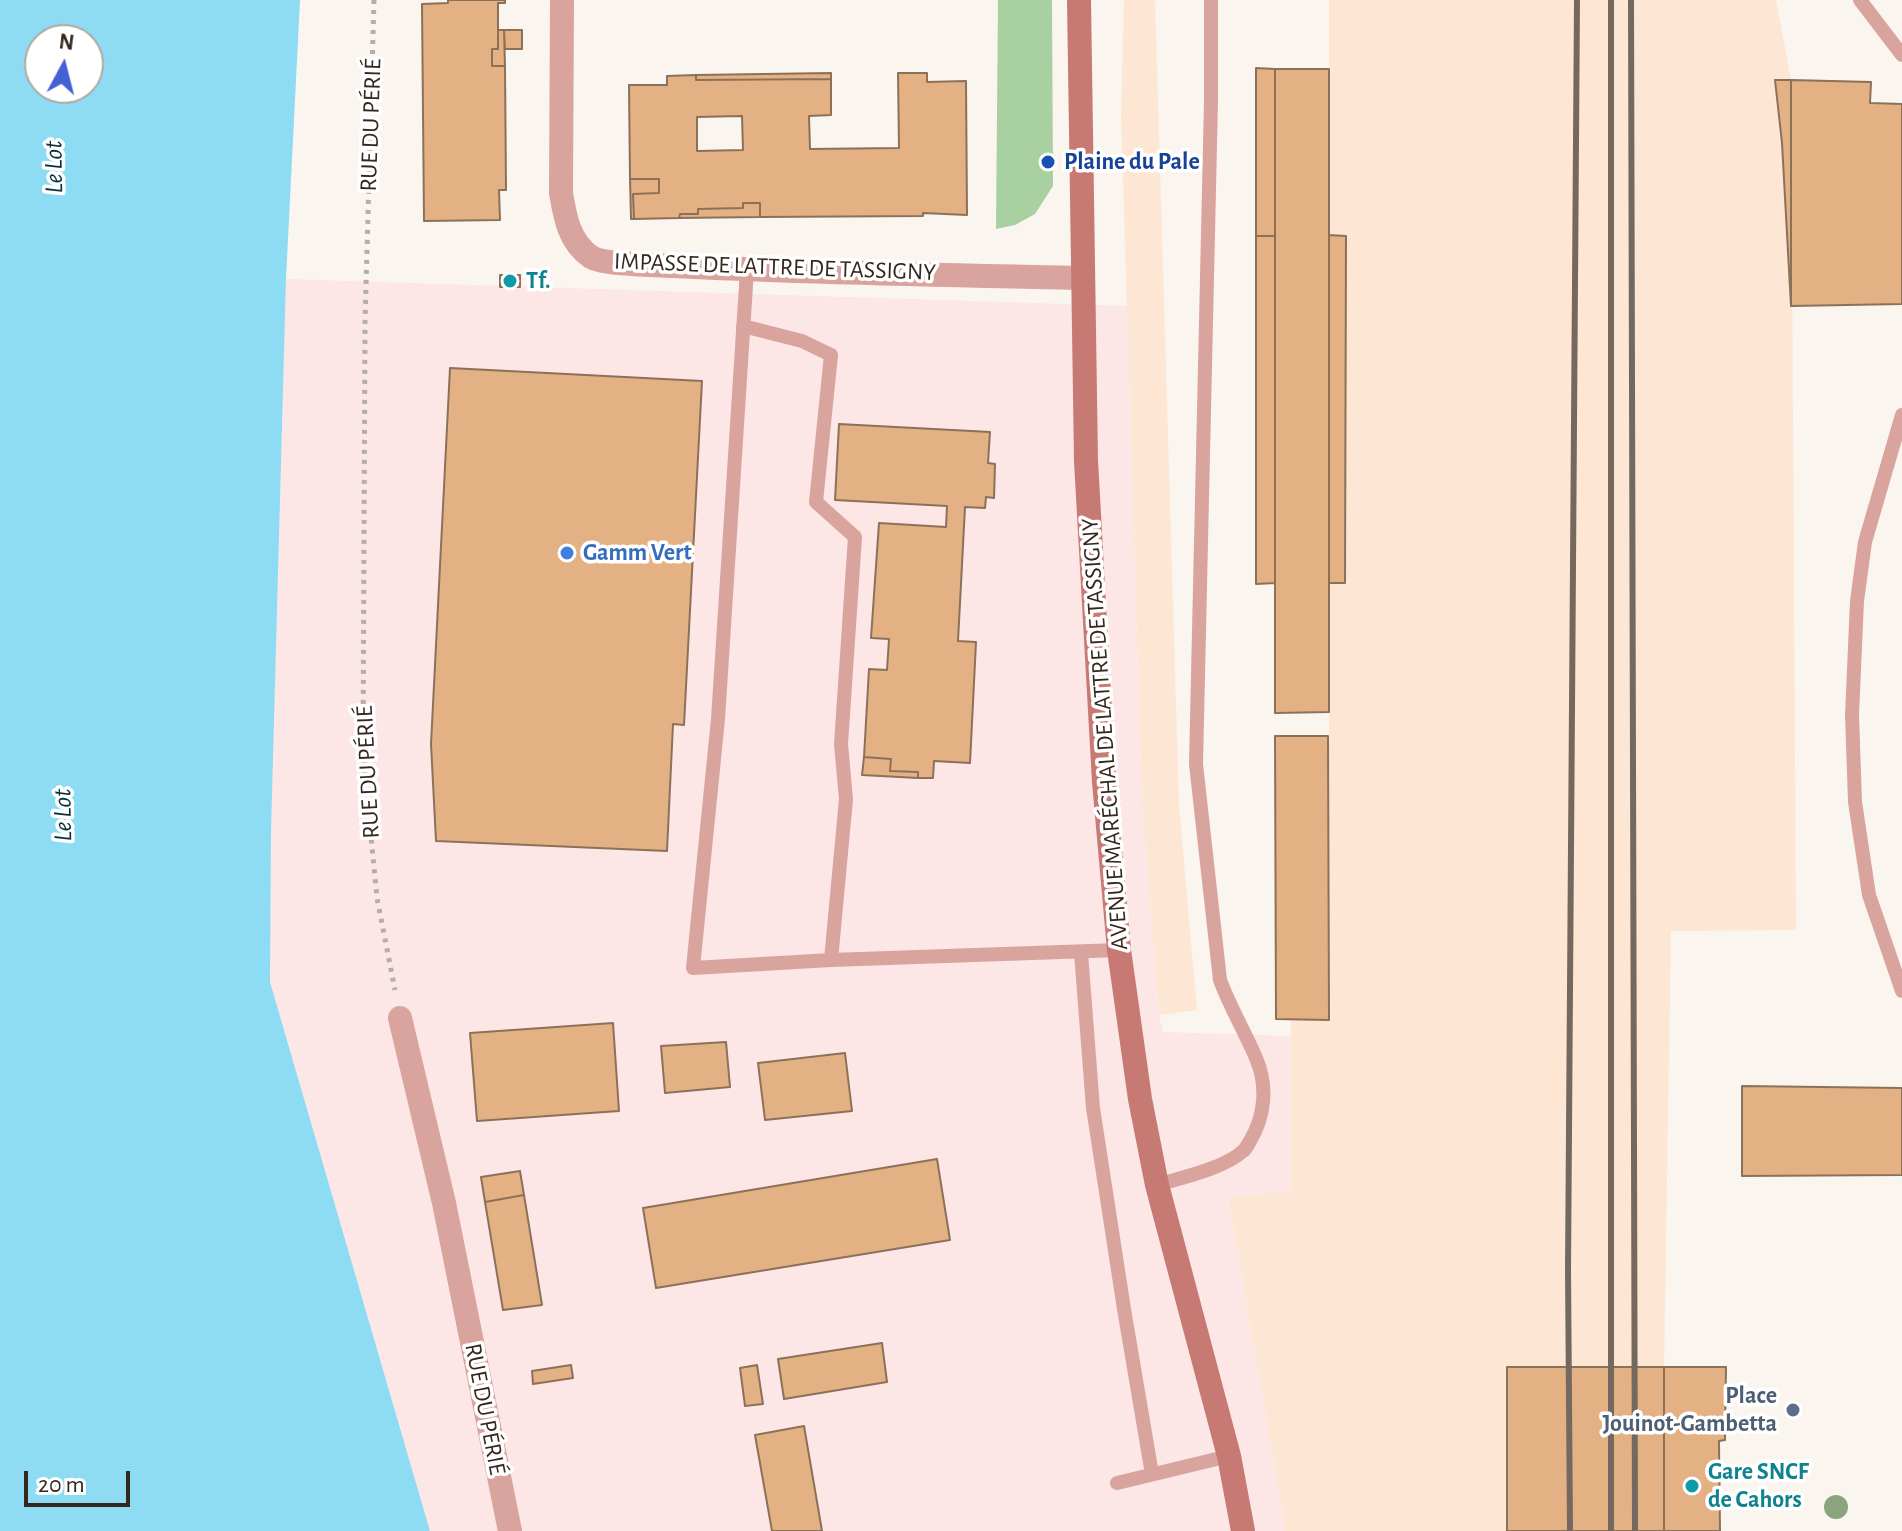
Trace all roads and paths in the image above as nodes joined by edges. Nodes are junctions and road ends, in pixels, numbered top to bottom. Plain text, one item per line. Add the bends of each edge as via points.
1 (374, 0) edge
2 (562, 0) edge
3 (1079, 0) edge
4 (1211, 0) edge
5 (1860, 0) edge
6 (1902, 55) edge
7 (747, 270) junction
8 (1082, 278) junction
9 (743, 326) junction
10 (1902, 415) edge
11 (1119, 950) junction
12 (1081, 953) junction
13 (831, 960) junction
14 (1902, 991) edge
15 (400, 1018) joint
16 (1157, 1185) junction
17 (1229, 1456) junction
18 (1152, 1474) junction
19 (1117, 1483) dead end
20 (510, 1531) edge
21 (1243, 1531) edge

1 - 15 path, RUE DU PÉRIÉ via 365,321 363,754 377,898
2 - 7 street, IMPASSE DE LATTRE DE TASSIGNY via 561,193 566,223 578,245 594,259
3 - 8 street, AVENUE MARÉCHAL DE LATTRE DE TASSIGNY
4 - 16 lane via 1196,764 1220,980 1258,1062 1264,1108 1244,1151 1218,1166
5 - 6 lane
7 - 8 street, IMPASSE DE LATTRE DE TASSIGNY
7 - 9 lane
8 - 11 street, AVENUE MARÉCHAL DE LATTRE DE TASSIGNY via 1095,626
9 - 13 lane via 802,341 831,355 816,502 855,537 841,744 846,799
9 - 13 lane via 718,719 693,968
10 - 14 lane via 1865,542 1852,715 1855,802 1869,895
11 - 12 lane
11 - 16 street, AVENUE MARÉCHAL DE LATTRE DE TASSIGNY
12 - 13 lane
12 - 18 lane via 1093,1108
15 - 20 street, RUE DU PÉRIÉ via 444,1203
16 - 17 street, AVENUE MARÉCHAL DE LATTRE DE TASSIGNY
17 - 18 lane
17 - 21 street, AVENUE MARÉCHAL DE LATTRE DE TASSIGNY
18 - 19 lane

